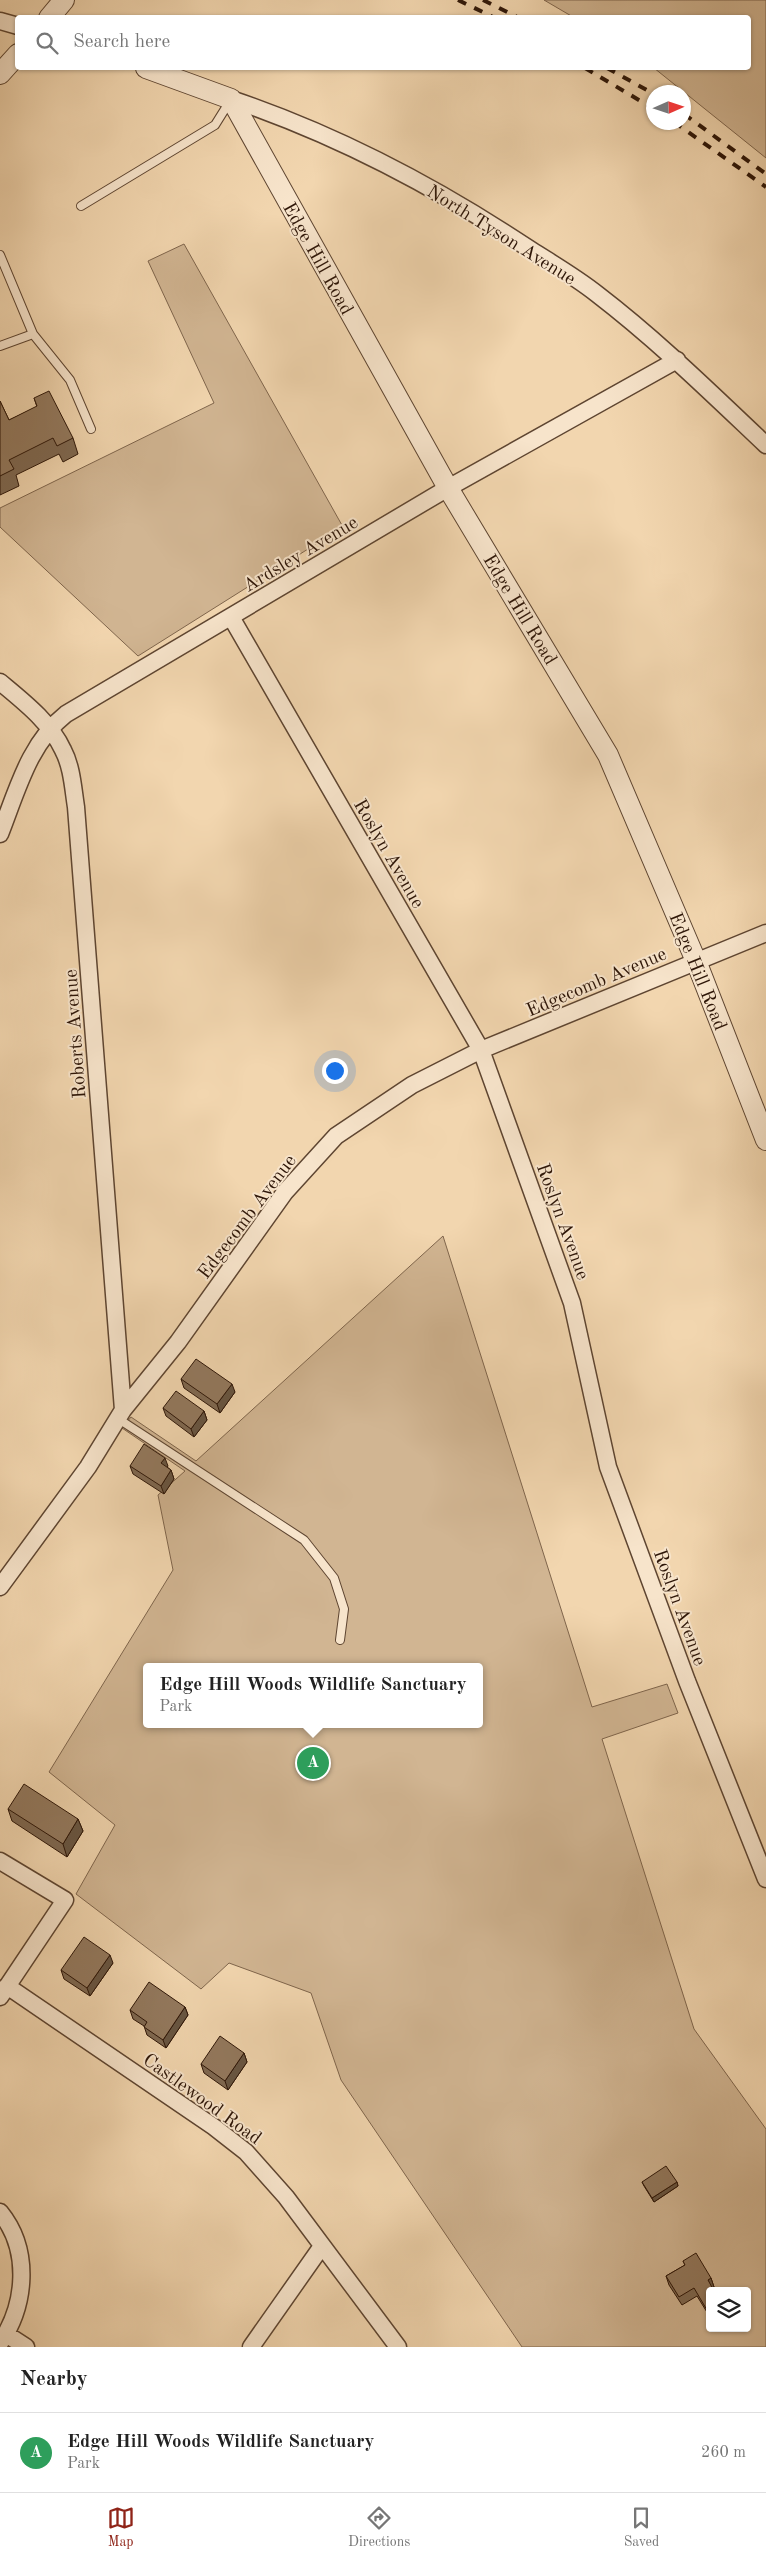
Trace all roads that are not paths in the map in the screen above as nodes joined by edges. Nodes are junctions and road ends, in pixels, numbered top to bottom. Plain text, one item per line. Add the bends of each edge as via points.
1 (64, 0) edge
2 (52, 15) edge
3 (0, 22) edge
4 (15, 25) edge
5 (15, 57) edge
6 (153, 70) edge
7 (0, 74) edge
8 (231, 99) junction
9 (82, 206) dead end
10 (0, 255) edge
11 (33, 334) junction
12 (0, 346) edge
13 (677, 360) junction
14 (91, 429) dead end
15 (766, 446) edge
16 (448, 488) junction
17 (231, 617) junction
18 (0, 682) edge
19 (50, 726) junction
20 (0, 834) edge
21 (766, 933) edge
22 (696, 961) junction
23 (481, 1050) junction
24 (766, 1140) edge
25 (120, 1414) junction
26 (0, 1587) edge
27 (340, 1640) dead end
28 (0, 1861) edge
29 (766, 1879) edge
30 (4, 1991) edge
31 (0, 2212) edge
32 (322, 2246) junction
33 (3, 2339) edge
34 (26, 2347) edge
35 (252, 2347) edge
36 (398, 2347) edge

1 - 2 street
3 - 4 street
5 - 7 street
6 - 8 street, North Tyson Avenue
8 - 9 lane via 215,125
8 - 13 street, North Tyson Avenue via 368,155 473,211 596,293
8 - 16 street, Edge Hill Road
10 - 11 lane
11 - 12 lane
11 - 14 lane via 70,380
13 - 15 street, North Tyson Avenue
13 - 16 street, Ardsley Avenue
16 - 17 street, Ardsley Avenue
16 - 22 street, Edge Hill Road via 608,755
17 - 19 street, Ardsley Avenue
17 - 23 street, Roslyn Avenue
18 - 19 street, Roberts Avenue
19 - 20 street, Ardsley Avenue via 35,747
19 - 25 street, Roberts Avenue via 64,751 76,807
21 - 22 street, Edgecomb Avenue
22 - 23 street, Edgecomb Avenue
22 - 24 street, Edge Hill Road
23 - 25 street, Edgecomb Avenue via 412,1085 336,1136 285,1192 178,1342
23 - 29 street, Roslyn Avenue via 572,1304 608,1467 687,1681
25 - 26 street, Edgecomb Avenue via 88,1467
25 - 27 lane via 304,1540 334,1578 344,1609
28 - 30 street via 65,1900
30 - 32 street, Castlewood Road via 214,2127 246,2152 286,2197
31 - 33 street via 18,2246 22,2266 22,2286
32 - 35 street
32 - 36 street, Castlewood Road
33 - 34 street

